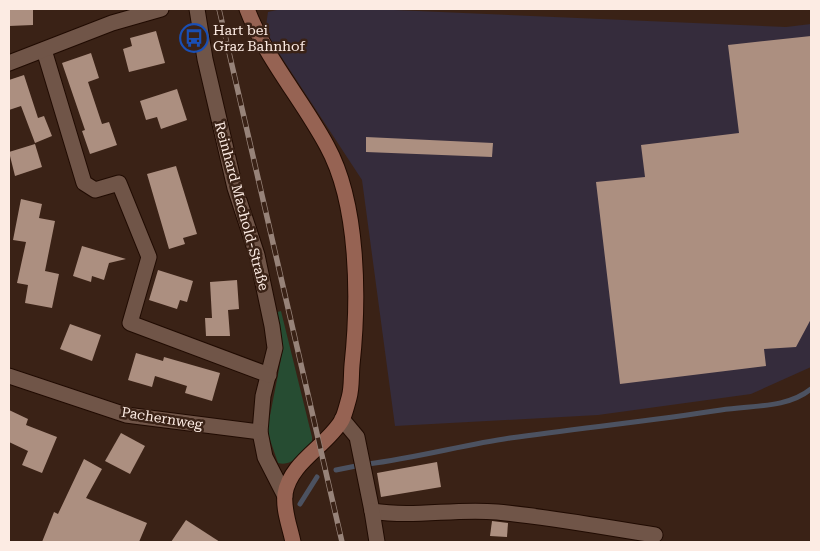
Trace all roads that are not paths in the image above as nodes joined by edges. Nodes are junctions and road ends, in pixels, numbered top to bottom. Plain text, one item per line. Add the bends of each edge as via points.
1 (161, 9) edge
2 (197, 9) edge
3 (248, 9) edge
4 (44, 50) junction
5 (9, 63) edge
6 (270, 375) junction
7 (9, 376) edge
8 (342, 419) junction
9 (260, 432) junction
10 (285, 496) junction
11 (372, 511) junction
12 (655, 535) dead end
13 (293, 542) edge
14 (377, 542) edge

1 - 4 street via 112,23
2 - 6 street, Reinhard Machold-Straße via 205,59 235,188 257,255 268,303 275,348
3 - 8 main road via 259,36 328,147 340,173 348,203 356,332 349,398
4 - 5 street
4 - 6 street via 84,182 95,190 118,184 149,257 130,323
6 - 9 street, Reinhard Machold-Straße via 263,396
7 - 9 street, Pachernweg via 126,415
8 - 10 main road via 300,464
8 - 11 street via 357,437
9 - 10 street, Reinhard Machold-Straße via 266,457
10 - 13 main road
11 - 12 street via 398,515 496,512
11 - 14 street

